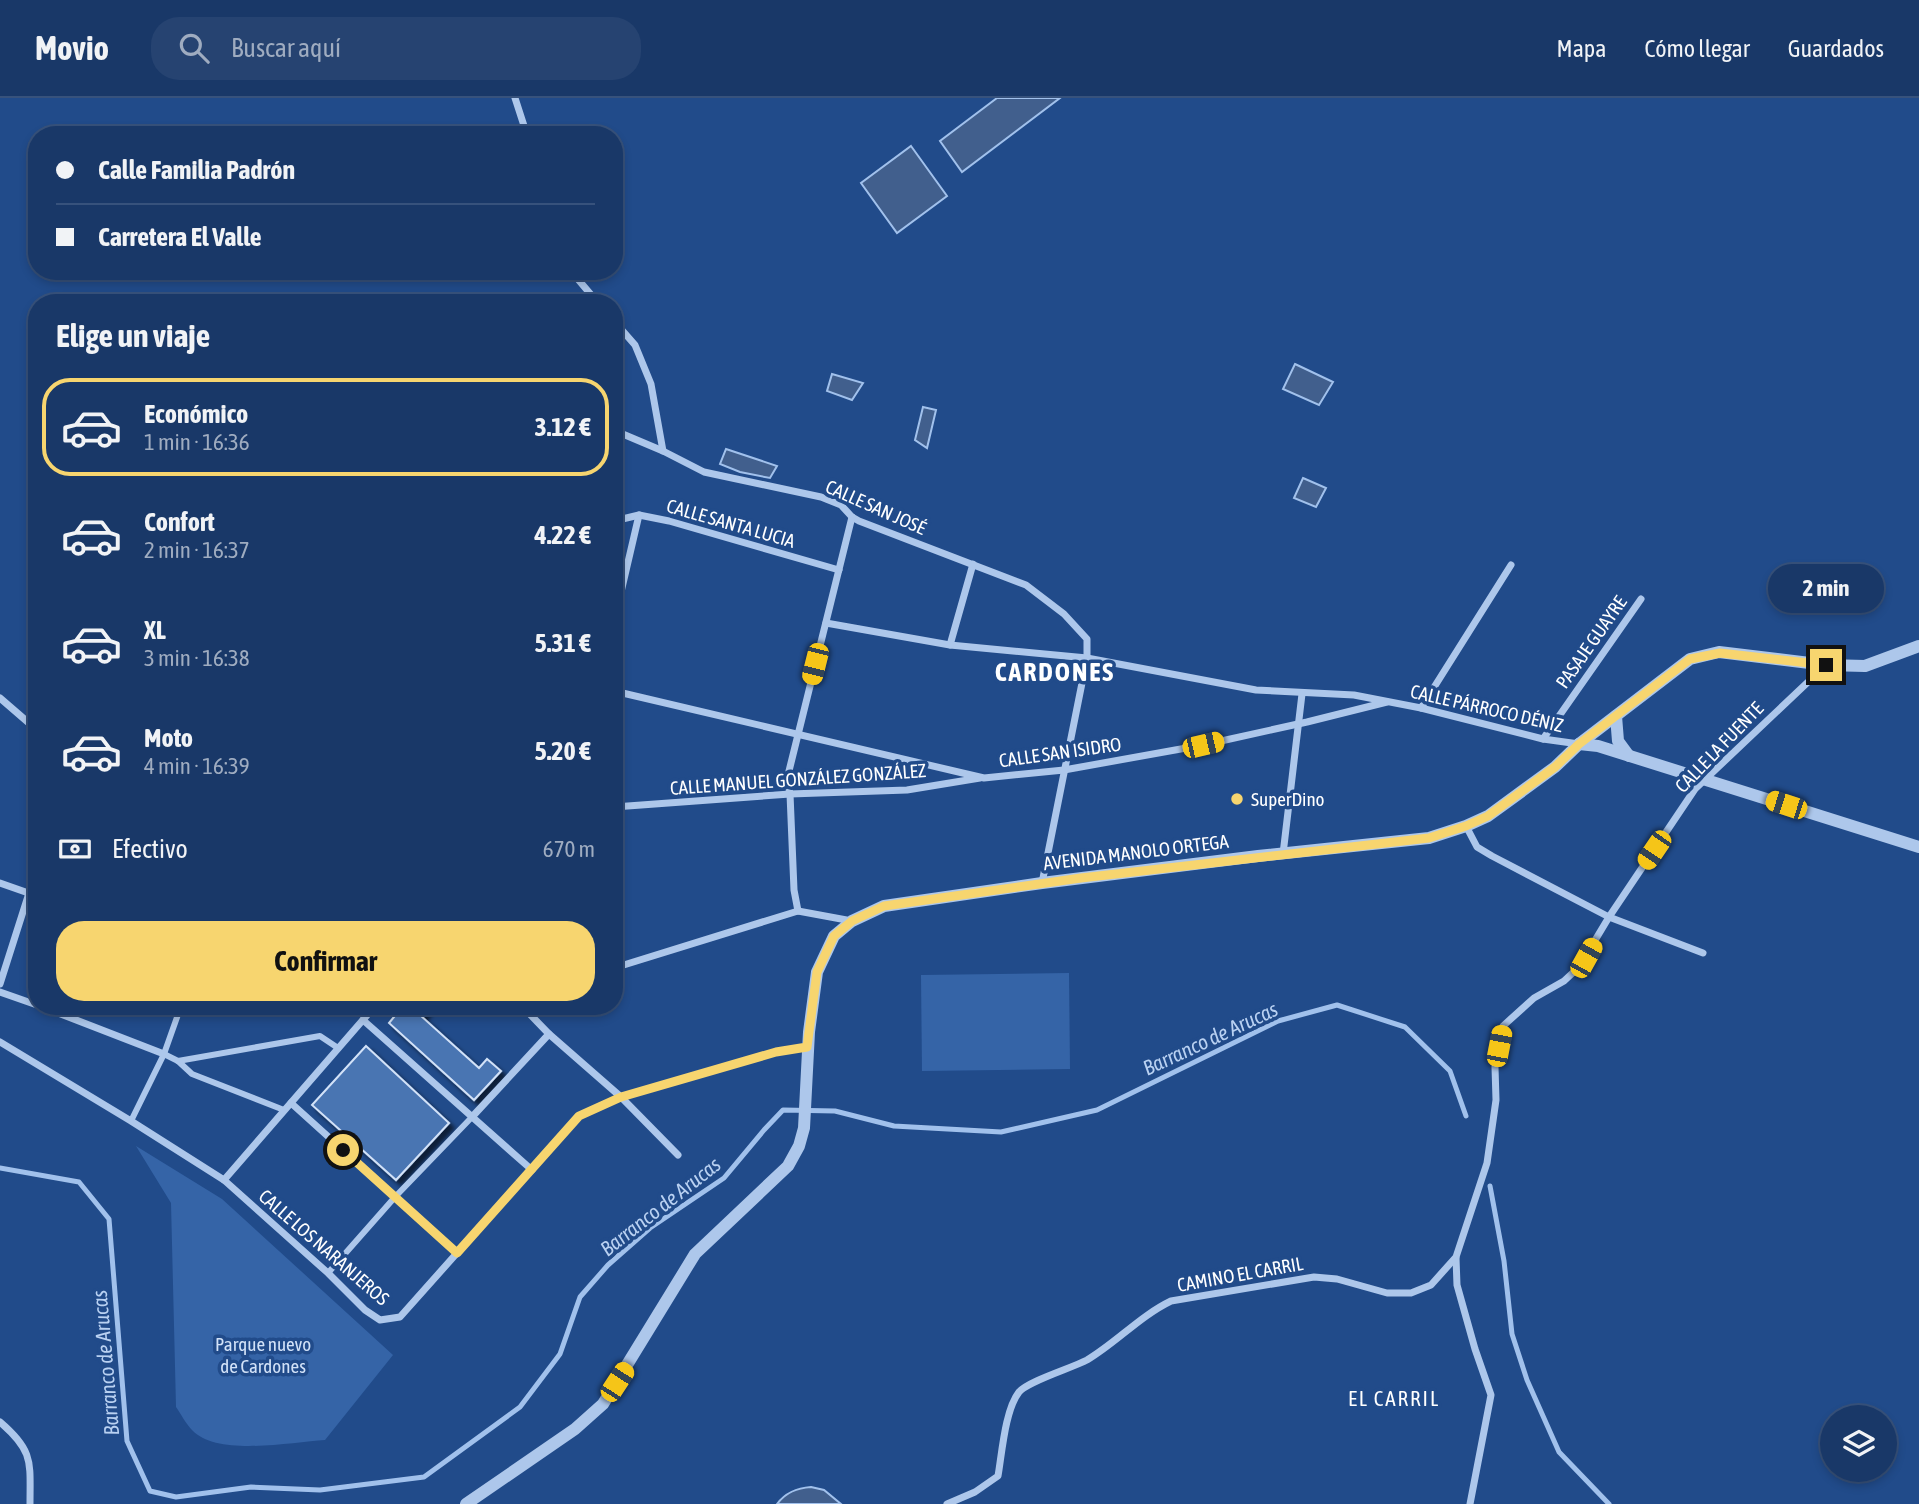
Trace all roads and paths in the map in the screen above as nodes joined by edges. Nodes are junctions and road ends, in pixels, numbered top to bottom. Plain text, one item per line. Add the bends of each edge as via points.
1 (515, 98) edge
2 (524, 126) edge
3 (579, 280) edge
4 (590, 294) edge
5 (623, 331) edge
6 (623, 434) edge
7 (663, 451) junction
8 (639, 515) junction
9 (852, 517) junction
10 (623, 519) edge
11 (973, 564) junction
12 (1511, 565) dead end
13 (839, 570) junction
14 (623, 583) edge
15 (1641, 599) dead end
16 (826, 623) junction
17 (950, 645) junction
18 (1919, 646) edge
19 (1087, 658) junction
20 (1826, 665) junction
21 (623, 693) edge
22 (1302, 694) junction
23 (0, 698) edge
24 (1387, 702) junction
25 (1421, 708) junction
26 (1616, 716) junction
27 (28, 722) edge
28 (1298, 724) junction
29 (798, 734) junction
30 (1543, 739) junction
31 (1579, 744) junction
32 (1629, 756) junction
33 (1065, 770) junction
34 (984, 778) junction
35 (1706, 779) junction
36 (790, 794) junction
37 (623, 806) edge
38 (1466, 826) junction
39 (1919, 848) edge
40 (1283, 854) junction
41 (0, 883) edge
42 (1042, 883) junction
43 (28, 893) edge
44 (28, 908) edge
45 (798, 911) junction
46 (1609, 917) junction
47 (852, 921) junction
48 (1703, 953) dead end
49 (623, 965) edge
50 (1579, 967) joint
51 (0, 984) edge
52 (0, 992) edge
53 (28, 1002) edge
54 (62, 1015) edge
55 (178, 1015) edge
56 (367, 1015) edge
57 (531, 1015) edge
58 (363, 1020) junction
59 (549, 1034) junction
60 (0, 1042) edge
61 (807, 1047) junction
62 (338, 1048) junction
63 (164, 1054) junction
64 (178, 1061) junction
65 (621, 1097) junction
66 (291, 1103) junction
67 (285, 1110) junction
68 (472, 1117) junction
69 (131, 1121) junction
70 (678, 1155) dead end
71 (531, 1170) junction
72 (223, 1180) junction
73 (395, 1197) junction
74 (457, 1253) junction
75 (1456, 1257) junction
76 (328, 1273) junction
77 (0, 1422) edge
78 (30, 1504) edge
79 (466, 1504) edge
80 (947, 1504) edge
81 (1470, 1504) edge

1 - 2 street
3 - 4 street
5 - 7 street via 635,345 651,384
6 - 7 street, CALLE SAN JOSÉ
7 - 9 street, CALLE SAN JOSÉ via 704,472 821,497 841,505
8 - 10 street, CALLE SANTA LUCIA
8 - 13 street, CALLE SANTA LUCIA
8 - 14 street
9 - 11 street, CALLE SAN JOSÉ
9 - 13 street
11 - 17 street
11 - 19 street, CALLE SAN JOSÉ via 1026,585 1064,614 1087,639
12 - 25 street
13 - 16 street
15 - 30 street, PASAJE GUAYRE
16 - 17 street, CALLE PÁRROCO DÉNIZ
16 - 29 street
17 - 19 street, CALLE PÁRROCO DÉNIZ
18 - 20 street, AVENIDA MANOLO ORTEGA via 1865,666
19 - 22 street, CALLE PÁRROCO DÉNIZ via 1256,690
19 - 33 street
20 - 26 street, AVENIDA MANOLO ORTEGA via 1720,653 1690,659
20 - 35 street, CALLE LA FUENTE
21 - 29 street, CALLE SAN ISIDRO
22 - 24 street, CALLE PÁRROCO DÉNIZ via 1354,695
22 - 28 street
23 - 27 street
24 - 25 street, CALLE PÁRROCO DÉNIZ
24 - 28 street, CALLE SAN ISIDRO
25 - 30 street, CALLE PÁRROCO DÉNIZ
26 - 31 street, AVENIDA MANOLO ORTEGA
26 - 32 street via 1618,741
28 - 33 street, CALLE SAN ISIDRO
28 - 40 street
29 - 34 street, CALLE SAN ISIDRO
29 - 36 street via 787,779
30 - 31 street, CALLE PÁRROCO DÉNIZ
31 - 32 street
31 - 38 street, AVENIDA MANOLO ORTEGA via 1488,816
32 - 35 street
33 - 34 street, CALLE SAN ISIDRO
33 - 42 street
34 - 36 street, CALLE MANUEL GONZÁLEZ GONZÁLEZ via 907,790
35 - 39 street
35 - 46 street, CALLE LA FUENTE
36 - 37 street, CALLE MANUEL GONZÁLEZ GONZÁLEZ
36 - 45 street
38 - 40 street, AVENIDA MANOLO ORTEGA via 1429,838
38 - 46 street via 1477,847
40 - 42 street, AVENIDA MANOLO ORTEGA
41 - 43 street
42 - 47 street, AVENIDA MANOLO ORTEGA via 884,906
44 - 51 street
45 - 47 street
45 - 49 street
46 - 48 street
46 - 50 street, CALLE LA FUENTE
47 - 61 street, AVENIDA MANOLO ORTEGA via 834,936 817,972
50 - 75 street, CAMINO EL CARRIL via 1503,1026 1487,1163
52 - 53 street
54 - 63 street
55 - 63 street
56 - 58 street
57 - 59 street
58 - 62 street
58 - 68 street
59 - 65 street
59 - 68 street
60 - 69 street, CALLE LOS NARANJEROS
61 - 65 street, CALLE LOS NARANJEROS
61 - 79 street, AVENIDA MANOLO ORTEGA via 804,1128 788,1166 695,1254 603,1404 575,1429
62 - 64 street via 320,1036
62 - 66 street
63 - 64 street
63 - 69 street
64 - 67 street via 192,1074
65 - 70 street
65 - 71 street, CALLE LOS NARANJEROS via 579,1116
66 - 67 street
66 - 73 street
67 - 72 street
68 - 71 street
68 - 73 street
69 - 72 street, CALLE LOS NARANJEROS
71 - 74 street, CALLE LOS NARANJEROS
72 - 76 street, CALLE LOS NARANJEROS
73 - 74 street
73 - 76 street
74 - 76 street, CALLE LOS NARANJEROS via 400,1317 380,1320
75 - 80 street, CAMINO EL CARRIL via 1431,1285 1411,1293 1387,1293 1314,1277 1171,1301 1086,1361 1020,1390 998,1476
75 - 81 street via 1457,1286 1491,1395
77 - 78 street via 20,1439 30,1460

